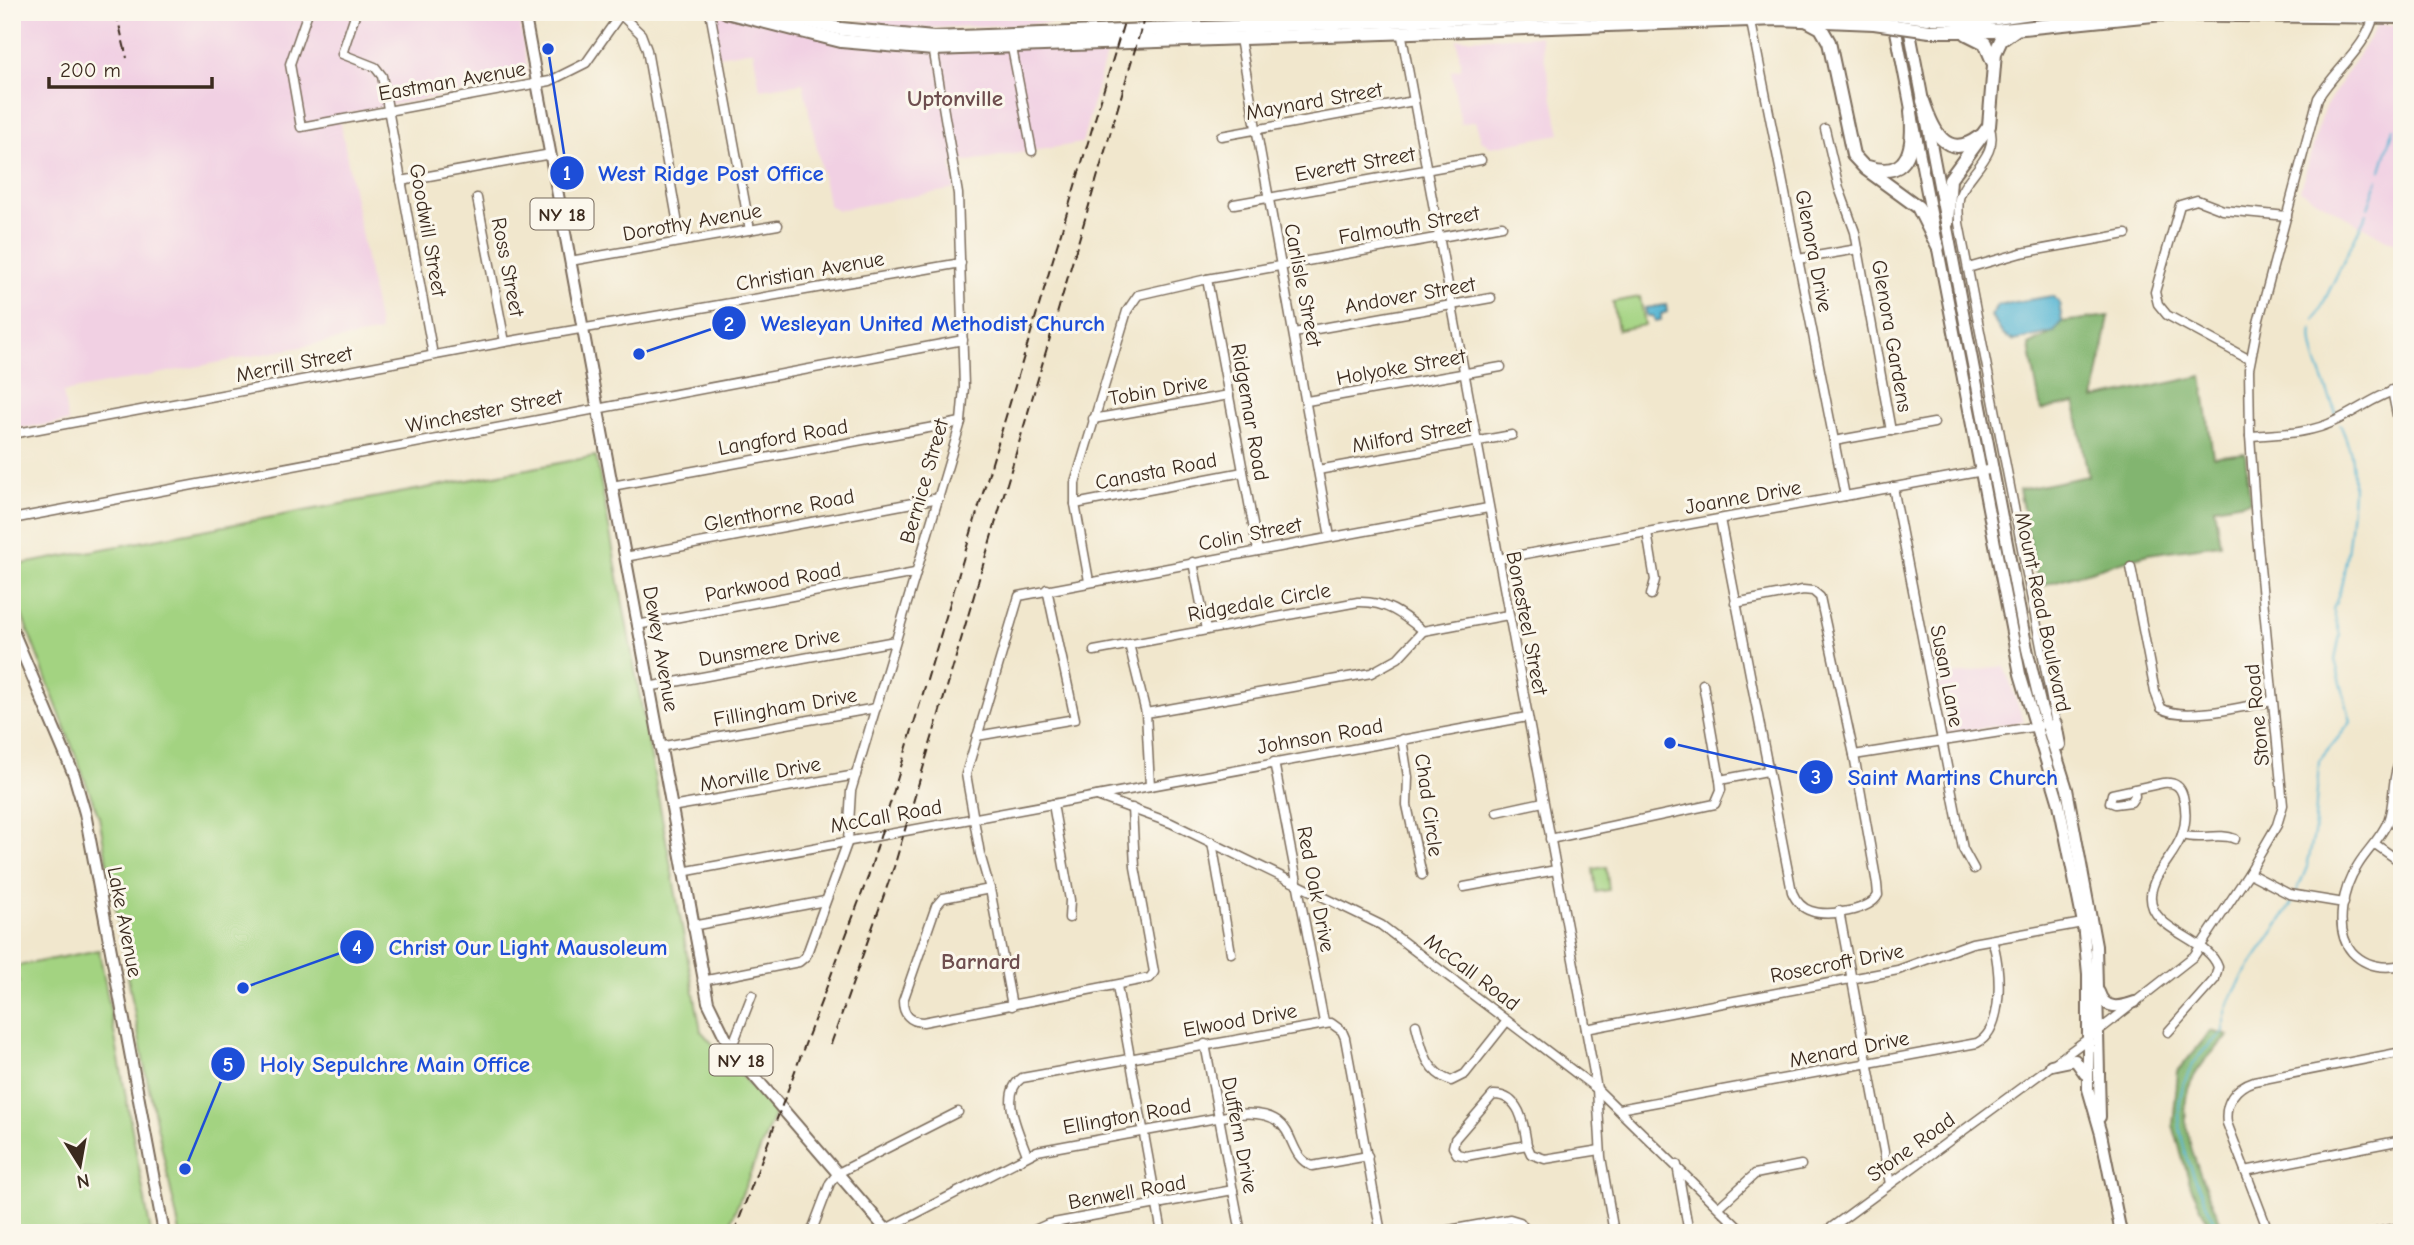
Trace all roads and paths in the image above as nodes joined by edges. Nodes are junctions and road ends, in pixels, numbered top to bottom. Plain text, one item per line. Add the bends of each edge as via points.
1 (308, 12) edge
2 (356, 12) edge
3 (524, 12) edge
4 (710, 12) edge
5 (726, 12) edge
6 (770, 12) edge
7 (1636, 12) edge
8 (1893, 12) edge
9 (1906, 12) edge
10 (1982, 12) edge
11 (2008, 12) edge
12 (2080, 12) edge
13 (622, 14) edge
14 (1540, 14) edge
15 (1468, 15) edge
16 (2374, 15) edge
17 (1750, 16) edge
18 (1878, 18) edge
19 (2402, 18) edge
20 (1799, 19) junction
21 (1930, 20) edge
22 (2031, 20) edge
23 (1854, 21) junction
24 (1956, 26) junction
25 (1400, 27) junction
26 (1240, 39) junction
27 (933, 44) junction
28 (1012, 48) junction
29 (1831, 48) junction
30 (1993, 67) junction
31 (537, 83) junction
32 (1413, 101) junction
33 (1923, 101) junction
34 (388, 110) junction
35 (1912, 111) junction
36 (1989, 126) junction
37 (1825, 129) dead end
38 (1256, 130) junction
39 (1221, 136) dead end
40 (1032, 151) dead end
41 (551, 154) junction
42 (1481, 160) dead end
43 (1857, 161) junction
44 (1426, 169) junction
45 (401, 181) junction
46 (477, 198) dead end
47 (1269, 198) junction
48 (1234, 204) dead end
49 (2287, 216) junction
50 (1947, 223) junction
51 (778, 225) dead end
52 (1502, 226) dead end
53 (750, 230) junction
54 (2126, 234) dead end
55 (1438, 237) junction
56 (681, 242) junction
57 (1938, 247) junction
58 (1858, 248) junction
59 (1798, 259) junction
60 (570, 261) junction
61 (961, 262) junction
62 (1281, 266) junction
63 (1968, 268) junction
64 (1208, 279) junction
65 (1491, 298) dead end
66 (1451, 306) junction
67 (583, 329) junction
68 (1294, 334) junction
69 (963, 340) junction
70 (505, 342) junction
71 (433, 355) junction
72 (2250, 360) junction
73 (1501, 367) dead end
74 (1464, 374) junction
75 (2402, 388) edge
76 (2392, 390) junction
77 (1229, 395) junction
78 (1307, 401) junction
79 (597, 408) junction
80 (1093, 419) junction
81 (961, 422) junction
82 (1934, 423) dead end
83 (1992, 428) junction
84 (1891, 431) junction
85 (1973, 433) junction
86 (12, 434) edge
87 (1512, 435) dead end
88 (2250, 436) junction
89 (2402, 440) edge
90 (1476, 441) junction
91 (1835, 441) junction
92 (1994, 468) junction
93 (1318, 470) junction
94 (1980, 471) junction
95 (1243, 472) junction
96 (612, 486) junction
97 (1893, 487) junction
98 (1845, 496) junction
99 (939, 498) junction
100 (1075, 504) junction
101 (1488, 508) junction
102 (12, 519) edge
103 (1720, 519) junction
104 (1647, 532) junction
105 (1330, 537) junction
106 (1258, 551) junction
107 (625, 557) junction
108 (1497, 559) junction
109 (1193, 562) junction
110 (2131, 567) dead end
111 (915, 573) junction
112 (1089, 581) junction
113 (1047, 589) junction
114 (1651, 595) dead end
115 (1735, 603) junction
116 (1508, 615) junction
117 (637, 625) junction
118 (12, 629) edge
119 (1206, 630) junction
120 (1423, 631) junction
121 (895, 641) junction
122 (1129, 644) junction
123 (1094, 650) dead end
124 (1703, 684) dead end
125 (648, 687) junction
126 (2272, 701) junction
127 (876, 708) junction
128 (1146, 713) junction
129 (1527, 717) junction
130 (2046, 725) junction
131 (977, 736) junction
132 (1402, 739) junction
133 (1942, 741) junction
134 (659, 747) junction
135 (1854, 755) junction
136 (2402, 758) edge
137 (1274, 762) junction
138 (1768, 771) junction
139 (856, 775) junction
140 (1720, 780) junction
141 (1150, 786) junction
142 (2134, 789) dead end
143 (1120, 791) junction
144 (1097, 796) junction
145 (1543, 803) junction
146 (1053, 804) junction
147 (670, 807) junction
148 (1132, 808) junction
149 (1497, 812) dead end
150 (974, 819) junction
151 (2182, 835) junction
152 (1550, 839) junction
153 (2235, 839) dead end
154 (848, 841) junction
155 (1212, 842) junction
156 (2375, 844) junction
157 (2402, 863) edge
158 (1973, 869) dead end
159 (1556, 870) junction
160 (682, 872) junction
161 (2249, 873) junction
162 (1422, 875) dead end
163 (1297, 884) junction
164 (1464, 887) dead end
165 (990, 889) junction
166 (825, 901) junction
167 (2344, 903) junction
168 (1839, 911) junction
169 (1069, 918) dead end
170 (2088, 922) junction
171 (692, 926) junction
172 (1992, 940) junction
173 (2201, 947) junction
174 (1231, 953) dead end
175 (2402, 965) edge
176 (1852, 979) junction
177 (702, 981) junction
178 (1117, 986) junction
179 (2097, 986) junction
180 (752, 995) dead end
181 (2135, 1002) junction
182 (1012, 1006) junction
183 (1507, 1021) junction
184 (1324, 1023) junction
185 (1416, 1026) dead end
186 (1586, 1029) junction
187 (2097, 1032) junction
188 (2168, 1032) dead end
189 (2086, 1039) junction
190 (1205, 1044) junction
191 (732, 1049) junction
192 (2402, 1052) edge
193 (1128, 1058) junction
194 (1867, 1063) junction
195 (2051, 1065) junction
196 (2088, 1082) junction
197 (1597, 1089) junction
198 (1619, 1109) junction
199 (958, 1112) dead end
200 (1220, 1117) junction
201 (1142, 1131) junction
202 (2101, 1133) junction
203 (2402, 1140) edge
204 (1527, 1145) junction
205 (1600, 1150) junction
206 (1027, 1155) junction
207 (1368, 1156) junction
208 (1801, 1165) dead end
209 (1677, 1166) junction
210 (2245, 1171) junction
211 (838, 1173) junction
212 (1890, 1184) junction
213 (1233, 1190) junction
214 (1156, 1204) junction
215 (1719, 1207) junction
216 (2402, 1227) edge
217 (888, 1231) edge
218 (164, 1233) edge
219 (811, 1233) edge
220 (1028, 1233) edge
221 (1162, 1233) edge
222 (1241, 1233) edge
223 (1381, 1233) edge
224 (1435, 1233) edge
225 (1528, 1233) edge
226 (1614, 1233) edge
227 (1689, 1233) edge
228 (1744, 1233) edge
229 (1824, 1233) edge
230 (2121, 1233) edge
231 (2269, 1233) edge
232 (2373, 1233) edge

1 - 34 street, Eastman Avenue via 290,64 301,127
2 - 34 street, Goodwill Street via 342,54 379,71
3 - 31 main road, Dewey Avenue / NY 18
4 - 53 street
5 - 27 highway via 841,41
6 - 27 highway
7 - 14 highway
8 - 35 main road, Mount Read Boulevard
9 - 33 main road, Mount Read Boulevard
10 - 24 highway
11 - 22 highway
12 - 22 highway
13 - 31 street, Eastman Avenue via 586,63
13 - 56 street via 641,34 647,50
14 - 15 highway
15 - 25 highway
16 - 19 highway
16 - 22 highway via 2163,14
16 - 49 street, Stone Road via 2363,43 2334,72 2319,98
17 - 20 highway
17 - 25 highway
17 - 59 street, Glenora Drive
18 - 21 highway, bridge
18 - 23 highway
20 - 23 highway
20 - 29 highway via 1821,28
21 - 24 highway
22 - 24 highway
22 - 30 highway via 2001,40
23 - 29 highway via 1836,29
24 - 30 highway via 1984,42
25 - 26 highway
25 - 27 highway
25 - 32 street, Bonesteel Street
26 - 28 highway
26 - 38 street, Carlisle Street
27 - 28 highway
27 - 61 street, Bernice Street via 956,177
28 - 40 street
29 - 43 highway via 1850,147
30 - 36 highway
31 - 34 street, Eastman Avenue
31 - 41 main road, Dewey Avenue / NY 18
32 - 38 street, Maynard Street
32 - 44 street, Bonesteel Street
33 - 36 highway via 1935,132 1948,143 1969,143
33 - 50 main road, Mount Read Boulevard
34 - 45 street, Goodwill Street
35 - 43 highway via 1912,147 1903,162 1883,170
35 - 57 main road, Mount Read Boulevard
36 - 50 highway via 1950,178
36 - 63 street, Mount Read Boulevard via 1992,136 1987,153 1959,199
37 - 58 street, Glenora Gardens
38 - 39 street, Maynard Street
38 - 47 street, Carlisle Street
41 - 45 street
41 - 60 main road, Dewey Avenue / NY 18
42 - 44 street, Everett Street
43 - 57 highway via 1920,210
44 - 47 street, Everett Street
44 - 55 street, Bonesteel Street
45 - 71 street, Goodwill Street
46 - 70 street, Ross Street
47 - 48 street, Everett Street
47 - 62 street, Carlisle Street
49 - 72 street, Stone Road
49 - 72 street via 2223,210 2197,200 2184,202 2155,292 2167,315
50 - 83 main road, Mount Read Boulevard
51 - 53 street, Dorothy Avenue
52 - 55 street, Falmouth Street
53 - 56 street, Dorothy Avenue
54 - 63 street via 2021,253
55 - 62 street, Falmouth Street
55 - 66 street, Bonesteel Street
56 - 60 street, Dorothy Avenue
57 - 85 main road, Mount Read Boulevard
58 - 59 street, Glenora Gardens
58 - 84 street, Glenora Gardens
59 - 91 street, Glenora Drive
60 - 67 main road, Dewey Avenue / NY 18
61 - 67 street, Christian Avenue
61 - 69 street, Bernice Street
62 - 64 street, Falmouth Street
62 - 68 street, Carlisle Street
63 - 83 street, Mount Read Boulevard
64 - 77 street, Ridgemar Road
64 - 80 street, Falmouth Street via 1150,290 1134,299
65 - 66 street, Andover Street
66 - 68 street, Andover Street
66 - 74 street, Bonesteel Street
67 - 70 street, Merrill Street
67 - 79 main road, Dewey Avenue / NY 18
68 - 78 street, Carlisle Street
69 - 79 street, Winchester Street
69 - 81 street, Bernice Street
70 - 71 street, Merrill Street
71 - 86 street, Merrill Street
72 - 88 street, Stone Road
73 - 74 street, Holyoke Street
74 - 78 street, Holyoke Street
74 - 90 street, Bonesteel Street
75 - 76 street
76 - 88 street via 2322,426
76 - 89 street
77 - 80 street, Tobin Drive
77 - 95 street, Ridgemar Road
78 - 93 street, Carlisle Street
79 - 96 main road, Dewey Avenue / NY 18
79 - 102 street, Winchester Street
80 - 100 street
81 - 96 street, Langford Road
81 - 99 street, Bernice Street
82 - 84 street, Glenora Gardens
83 - 85 street
83 - 92 main road, Mount Read Boulevard
83 - 130 street, Mount Read Boulevard
84 - 91 street, Glenora Gardens
85 - 94 main road, Mount Read Boulevard
87 - 90 street, Milford Street
88 - 126 street, Stone Road
90 - 93 street, Milford Street
90 - 101 street, Bonesteel Street
91 - 98 street, Glenora Drive
92 - 94 street, Joanne Drive
92 - 130 main road, Mount Read Boulevard via 2027,649
93 - 105 street, Carlisle Street
94 - 97 street, Joanne Drive
94 - 130 main road, Mount Read Boulevard via 2020,674
95 - 100 street, Canasta Road
95 - 106 street, Ridgemar Road
96 - 107 main road, Dewey Avenue / NY 18
97 - 98 street, Joanne Drive
97 - 133 street, Susan Lane
98 - 103 street, Joanne Drive
99 - 107 street, Glenthorne Road
99 - 111 street, Bernice Street
100 - 112 street
101 - 105 street, Colin Street
101 - 108 street, Bonesteel Street
103 - 104 street, Joanne Drive
103 - 115 street
104 - 108 street, Joanne Drive
104 - 114 street via 1655,580
105 - 106 street, Colin Street
106 - 109 street, Colin Street
107 - 117 main road, Dewey Avenue / NY 18
108 - 116 street, Bonesteel Street
109 - 112 street, Colin Street
109 - 119 street
110 - 126 street via 2161,708 2174,713 2226,710
111 - 117 street, Parkwood Road
111 - 121 street, Bernice Street
112 - 113 street, Colin Street
113 - 131 street, Colin Street via 1019,596
113 - 131 street via 1075,719
115 - 135 street via 1807,590 1820,597
115 - 138 street
116 - 120 street
116 - 129 street, Bonesteel Street
117 - 125 main road, Dewey Avenue / NY 18
118 - 218 main road, Lake Avenue via 83,803
119 - 120 street, Ridgedale Circle via 1369,601 1392,607
119 - 122 street, Ridgedale Circle
120 - 128 street via 1398,658 1371,673
121 - 125 street, Dunsmere Drive
121 - 127 street, Bernice Street
122 - 123 street, Ridgedale Circle
122 - 128 street
124 - 140 street
125 - 134 main road, Dewey Avenue / NY 18
126 - 161 street, Stone Road via 2283,805 2277,825
127 - 134 street, Fillingham Drive
127 - 139 street, Bernice Street
128 - 141 street
129 - 132 street, Johnson Road
129 - 145 street, Bonesteel Street
130 - 133 street
130 - 170 main road, Mount Read Boulevard via 2059,804
130 - 170 main road, Mount Read Boulevard via 2067,789
131 - 150 street via 966,774
132 - 137 street, Johnson Road
132 - 162 street, Chad Circle via 1407,805
133 - 135 street
133 - 158 street, Susan Lane via 1963,849
134 - 147 main road, Dewey Avenue / NY 18
135 - 168 street via 1878,890 1869,905
136 - 156 street via 2390,817
137 - 141 street, Johnson Road
137 - 163 street, Red Oak Drive
138 - 140 street
138 - 168 street via 1791,892 1801,906 1813,912
139 - 147 street, Morville Drive
139 - 154 street, Bernice Street via 849,798
140 - 152 street via 1719,798 1707,808
141 - 143 street, Johnson Road
142 - 151 street via 2168,782 2177,785 2185,804
143 - 144 street, McCall Road
143 - 148 street
144 - 146 street, McCall Road
144 - 148 street, McCall Road
145 - 149 street
145 - 152 street, Bonesteel Street
146 - 150 street, McCall Road
146 - 169 street
147 - 160 main road, Dewey Avenue / NY 18
148 - 155 street, McCall Road
148 - 178 street via 1135,867 1154,972 1147,980
150 - 154 street, McCall Road
150 - 165 street
151 - 153 street
151 - 173 street via 2153,888 2152,902 2163,920
152 - 159 street, Bonesteel Street
154 - 160 street, McCall Road
154 - 166 street, Bernice Street
155 - 163 street, McCall Road
155 - 174 street
156 - 157 street
156 - 167 street via 2353,873
159 - 164 street
159 - 186 street, Bonesteel Street
160 - 171 main road, Dewey Avenue / NY 18
161 - 167 street via 2288,894
161 - 173 street, Stone Road
163 - 183 street, McCall Road via 1381,925
163 - 184 street, Red Oak Drive
165 - 182 street
165 - 182 street via 938,902 903,1008 911,1019 923,1022
166 - 171 street
166 - 177 street, Bernice Street via 803,960
167 - 175 street via 2342,931 2354,954 2375,966
168 - 176 street
170 - 172 street, Rosecroft Drive
170 - 179 main road, Mount Read Boulevard
170 - 189 main road, Mount Read Boulevard
171 - 177 main road, Dewey Avenue / NY 18
172 - 176 street, Rosecroft Drive via 1962,946 1914,966
172 - 194 street, Menard Drive via 1999,974 1994,1023 1988,1036 1977,1043
173 - 181 street, Stone Road
173 - 188 street via 2215,960 2218,972
176 - 186 street, Rosecroft Drive
176 - 194 street
177 - 191 main road, Dewey Avenue / NY 18
178 - 182 street
178 - 193 street
179 - 181 main road via 2108,1005
179 - 187 main road, Mount Read Boulevard
180 - 191 street
181 - 187 street, Stone Road
183 - 185 street via 1465,1074 1451,1081 1425,1059
183 - 197 street, McCall Road
184 - 190 street, Elwood Drive
184 - 207 street, Elwood Drive via 1337,1026 1345,1038
186 - 197 street, Bonesteel Street
187 - 189 street, Stone Road
187 - 202 main road, Mount Read Boulevard
189 - 195 street, Stone Road
189 - 196 main road, Mount Read Boulevard
190 - 193 street, Elwood Drive
190 - 200 street, Duffern Drive
191 - 211 main road, Dewey Avenue / NY 18
192 - 210 street via 2242,1086 2231,1098 2226,1118
193 - 201 street
193 - 206 street, Elwood Drive via 1026,1077 1015,1084 1012,1105
194 - 198 street, Menard Drive
194 - 212 street
195 - 196 main road via 2075,1060
195 - 212 street, Stone Road
196 - 202 main road, Mount Read Boulevard
197 - 198 street, McCall Road
197 - 205 street, Bonesteel Street
198 - 209 street, McCall Road
199 - 211 street
200 - 201 street, Ellington Road
200 - 207 street, Ellington Road via 1250,1113 1272,1118 1289,1132 1301,1158 1312,1166
200 - 213 street, Duffern Drive
201 - 206 street, Ellington Road
201 - 214 street
202 - 230 main road, Mount Read Boulevard
203 - 210 street
204 - 204 street via 1466,1156 1453,1147 1485,1101 1497,1095 1510,1100 1520,1112
204 - 205 street via 1539,1159
205 - 226 street, Bonesteel Street
206 - 217 street, Ellington Road
207 - 223 street, Elwood Drive
208 - 215 street via 1755,1174
209 - 215 street, McCall Road
209 - 227 street
210 - 231 street
211 - 217 main road, Dewey Avenue / NY 18
211 - 219 street
212 - 229 street, Stone Road
213 - 214 street, Benwell Road
213 - 222 street, Duffern Drive
214 - 220 street, Benwell Road via 1048,1224
214 - 221 street
215 - 228 street, McCall Road
216 - 232 street
224 - 225 street via 1515,1220

